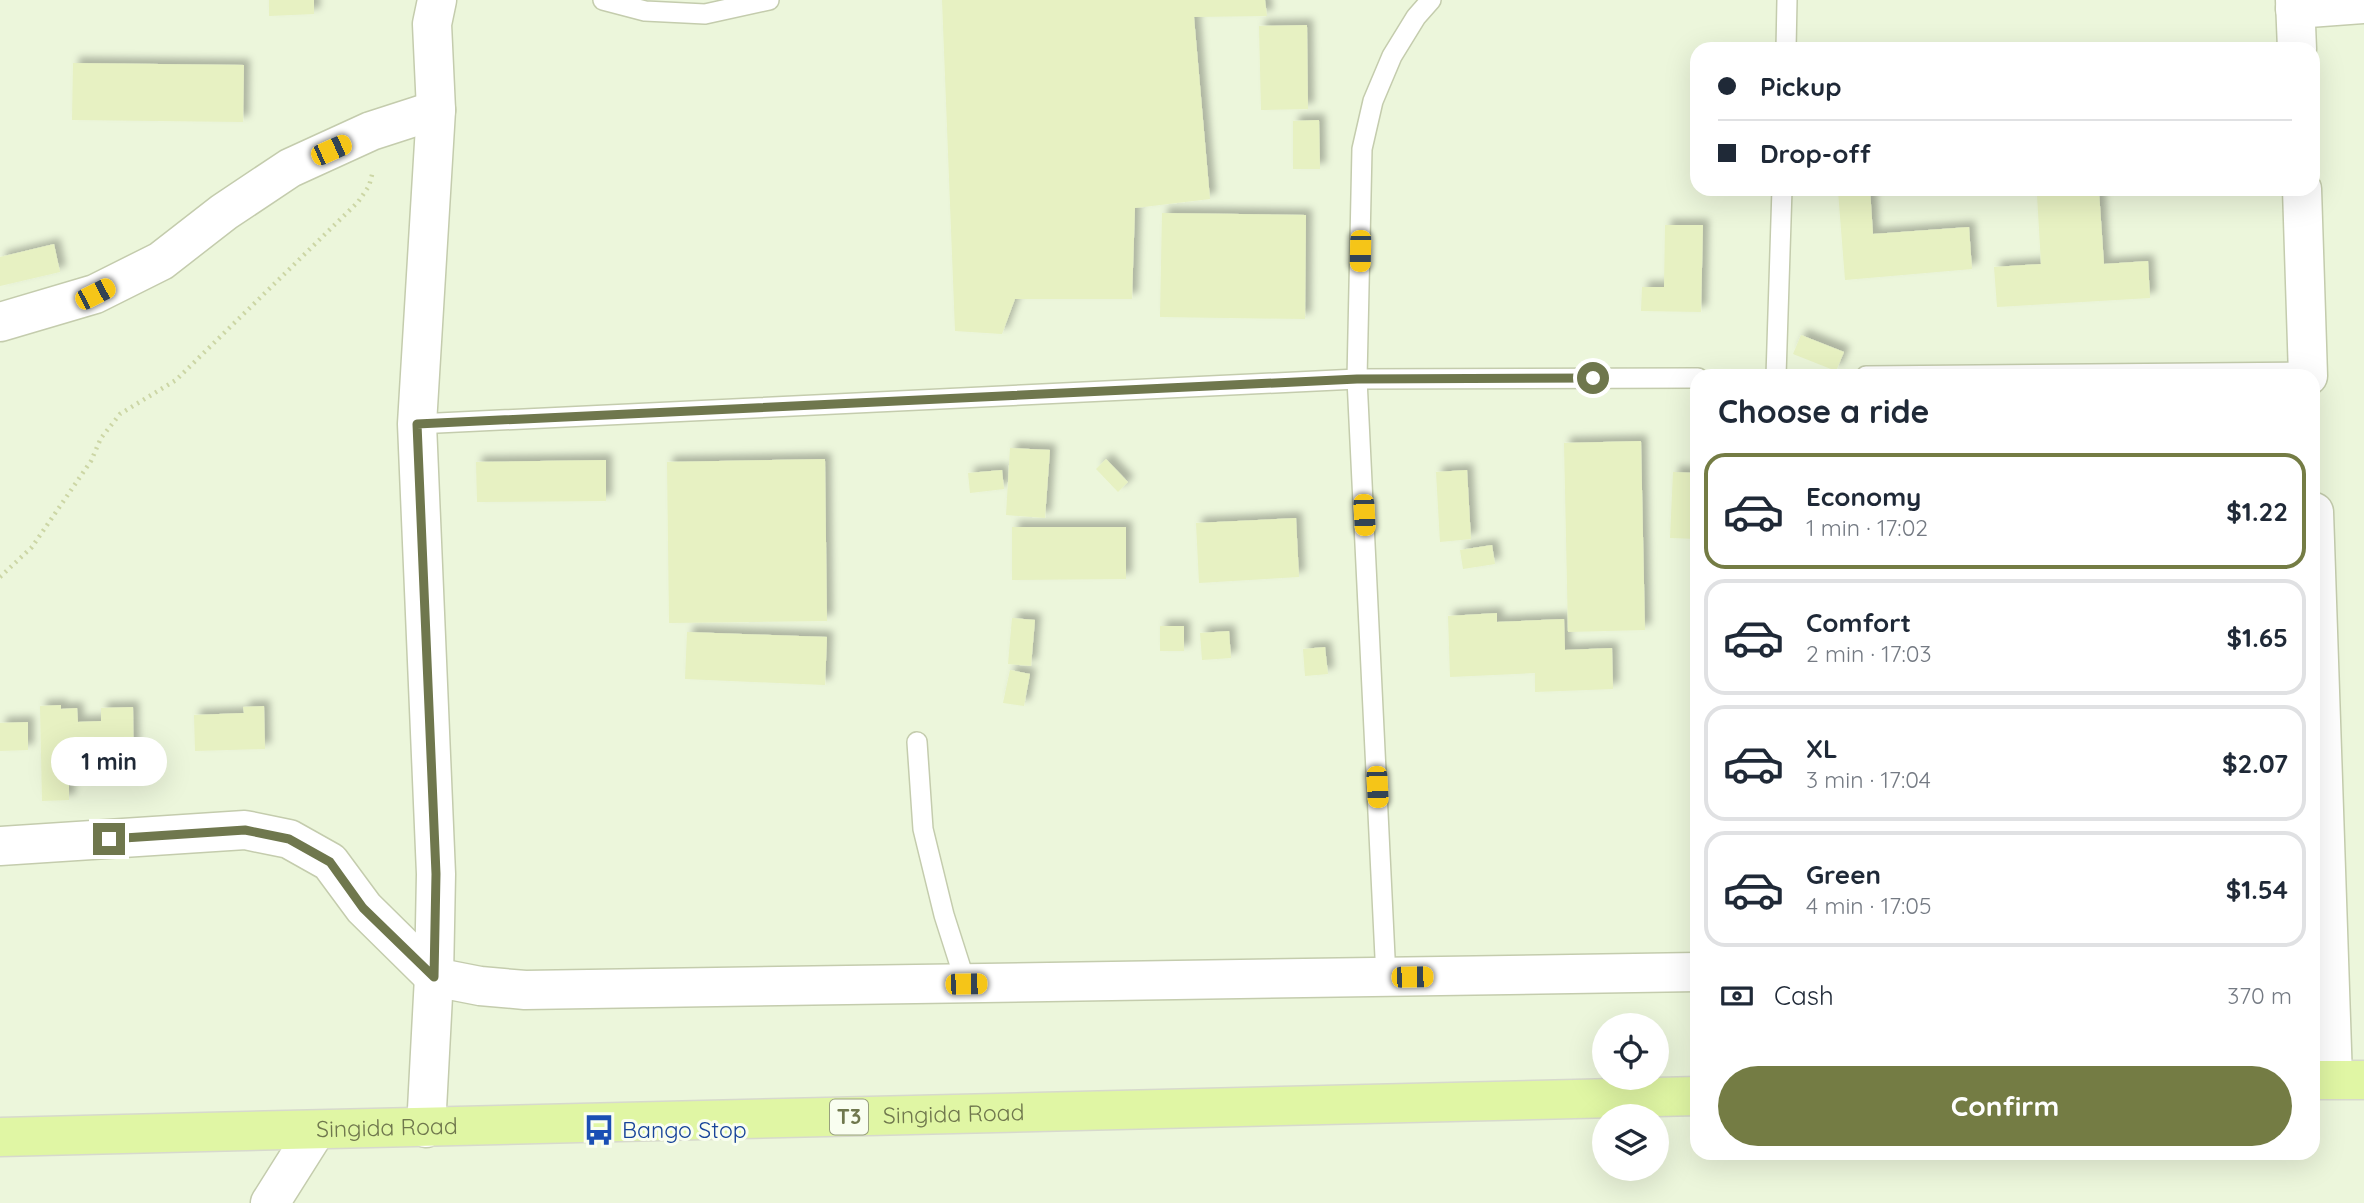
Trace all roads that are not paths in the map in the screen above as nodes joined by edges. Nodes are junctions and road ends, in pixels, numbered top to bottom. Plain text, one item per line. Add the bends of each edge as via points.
1 (437, 0) edge
2 (603, 0) edge
3 (769, 0) edge
4 (1431, 0) edge
5 (1787, 0) edge
6 (2295, 4) edge
7 (2364, 4) edge
8 (1786, 42) edge
9 (2297, 42) edge
10 (436, 110) junction
11 (1782, 196) edge
12 (2302, 196) edge
13 (0, 322) edge
14 (1776, 369) edge
15 (2308, 369) edge
16 (1690, 377) edge
17 (1357, 379) junction
18 (417, 424) junction
19 (917, 742) dead end
20 (0, 846) edge
21 (2320, 848) edge
22 (2322, 960) edge
23 (1690, 972) edge
24 (434, 977) junction
25 (1386, 978) junction
26 (966, 984) junction
27 (2337, 1080) edge
28 (1690, 1096) edge
29 (426, 1128) junction
30 (316, 1129) junction
31 (0, 1137) edge
32 (270, 1203) edge

1 - 10 street via 432,24
2 - 3 lane via 645,11 705,14
4 - 17 lane via 1392,56 1373,101 1362,149
5 - 8 lane
6 - 7 street
6 - 9 street
10 - 13 street via 372,131 290,168 161,261 95,294
10 - 18 street
11 - 14 lane
12 - 15 street
16 - 17 lane
17 - 18 lane
17 - 25 lane
18 - 24 street via 436,874
19 - 26 lane via 923,829
20 - 24 street via 245,830 289,839 330,862 363,908
21 - 22 street
22 - 27 street
23 - 25 street
24 - 26 street via 525,990
24 - 29 street
25 - 26 street
28 - 29 highway, Singida Road / T3
29 - 30 highway, Singida Road / T3
30 - 31 highway, Singida Road / T3
30 - 32 street

